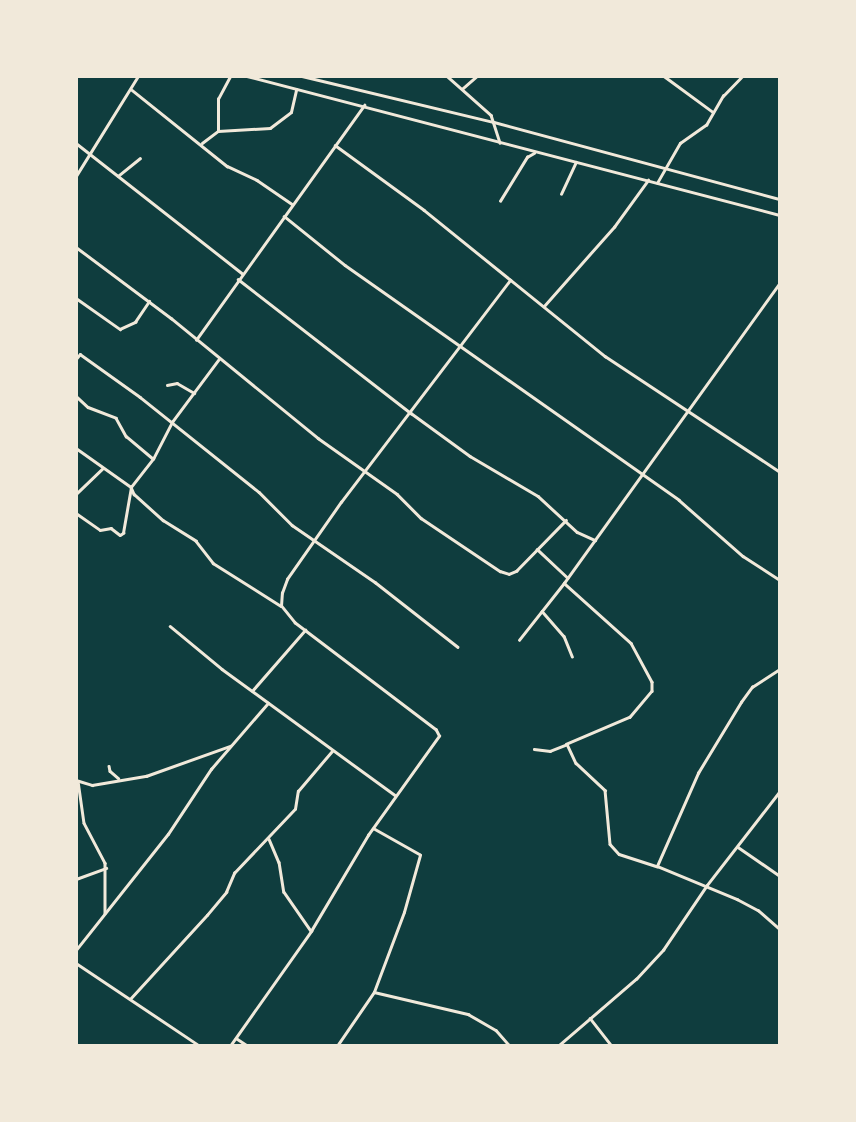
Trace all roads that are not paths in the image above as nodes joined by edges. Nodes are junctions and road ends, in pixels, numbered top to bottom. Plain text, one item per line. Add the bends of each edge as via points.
1 (138, 76) edge
2 (230, 76) edge
3 (247, 76) edge
4 (302, 76) edge
5 (447, 76) edge
6 (476, 76) edge
7 (664, 76) edge
8 (742, 76) edge
9 (462, 89) junction
10 (132, 90) junction
11 (296, 90) junction
12 (364, 105) junction
13 (713, 112) junction
14 (494, 122) junction
15 (218, 131) junction
16 (76, 143) edge
17 (202, 143) junction
18 (500, 143) junction
19 (335, 145) junction
20 (536, 152) junction
21 (89, 155) junction
22 (140, 158) dead end
23 (576, 162) junction
24 (664, 168) junction
25 (76, 176) edge
26 (118, 176) junction
27 (648, 180) junction
28 (657, 183) junction
29 (561, 194) dead end
30 (780, 199) edge
31 (500, 201) dead end
32 (292, 204) junction
33 (780, 215) edge
34 (284, 216) junction
35 (76, 247) edge
36 (242, 273) junction
37 (238, 279) junction
38 (510, 280) junction
39 (780, 282) edge
40 (76, 298) edge
41 (149, 301) junction
42 (544, 306) junction
43 (196, 340) junction
44 (461, 344) junction
45 (76, 352) edge
46 (80, 354) junction
47 (76, 359) edge
48 (219, 359) junction
49 (167, 385) dead end
50 (195, 394) junction
51 (76, 396) edge
52 (690, 409) junction
53 (411, 413) junction
54 (172, 422) junction
55 (76, 448) edge
56 (153, 459) junction
57 (102, 469) junction
58 (780, 472) edge
59 (364, 473) junction
60 (642, 474) junction
61 (131, 487) junction
62 (76, 494) edge
63 (76, 513) edge
64 (566, 520) junction
65 (316, 540) junction
66 (595, 540) junction
67 (537, 548) junction
68 (568, 578) junction
69 (780, 580) edge
70 (564, 583) junction
71 (281, 606) junction
72 (542, 611) junction
73 (170, 626) dead end
74 (305, 630) junction
75 (519, 640) dead end
76 (458, 647) dead end
77 (572, 656) dead end
78 (780, 669) edge
79 (252, 691) junction
80 (268, 703) junction
81 (567, 744) junction
82 (231, 746) junction
83 (534, 750) dead end
84 (332, 751) junction
85 (109, 766) dead end
86 (120, 778) junction
87 (77, 780) edge
88 (780, 791) edge
89 (395, 795) junction
90 (373, 829) junction
91 (268, 838) junction
92 (738, 847) junction
93 (657, 866) junction
94 (106, 868) junction
95 (780, 876) edge
96 (76, 879) edge
97 (707, 885) junction
98 (105, 913) junction
99 (780, 929) edge
100 (311, 931) junction
101 (76, 950) edge
102 (76, 963) edge
103 (374, 992) junction
104 (130, 999) junction
105 (590, 1018) junction
106 (236, 1038) junction
107 (200, 1046) edge
108 (230, 1046) edge
109 (248, 1046) edge
110 (337, 1046) edge
111 (510, 1046) edge
112 (558, 1046) edge
113 (612, 1046) edge
114 (753, 1046) edge
115 (760, 1046) edge

1 - 10 street
2 - 15 street via 218,99
3 - 11 street
4 - 14 street
5 - 9 street
6 - 9 street
7 - 13 street
8 - 13 street
9 - 14 street via 487,110
10 - 17 street
10 - 21 street
11 - 12 street
11 - 15 street via 289,114 270,128
12 - 18 street
12 - 19 street
13 - 24 street via 706,125 680,143
14 - 18 street
14 - 24 street
15 - 17 street
16 - 21 street
17 - 32 street via 227,166 265,185
18 - 20 street
19 - 32 street
19 - 38 street
20 - 23 street
20 - 31 street via 527,156
21 - 25 street
21 - 26 street
22 - 26 street
23 - 27 street
23 - 29 street
24 - 28 street
24 - 30 street
26 - 36 street
27 - 28 street
27 - 42 street via 614,227
28 - 33 street
32 - 34 street
34 - 36 street
34 - 44 street via 345,265
35 - 41 street
36 - 37 street
37 - 43 street
37 - 53 street
38 - 42 street
38 - 44 street
39 - 52 street
40 - 41 street via 120,329 135,322
41 - 43 street
42 - 52 street via 605,356
43 - 48 street
44 - 53 street
44 - 60 street
45 - 46 street
46 - 47 street
46 - 54 street
48 - 50 street
48 - 59 street
49 - 50 street via 177,383
50 - 54 street
51 - 56 street via 88,407 116,418 126,436
52 - 58 street
52 - 60 street
53 - 59 street
53 - 64 street via 470,456 538,496
54 - 56 street
54 - 65 street via 259,492 278,514
55 - 57 street
56 - 61 street
57 - 61 street
57 - 62 street
59 - 65 street
59 - 67 street via 397,494 422,518 500,571 509,574 516,571
60 - 66 street
60 - 69 street via 678,500 743,556
61 - 63 street via 127,525 120,536 111,528 100,530
61 - 71 street via 134,494 163,520 196,541 213,563
64 - 66 street via 581,535
64 - 67 street
65 - 71 street via 288,579
65 - 76 street
66 - 68 street
67 - 68 street
68 - 70 street
70 - 72 street
70 - 81 street via 631,644 644,665 652,691 630,717
71 - 74 street
72 - 75 street
72 - 77 street via 564,636
73 - 79 street
74 - 79 street
74 - 89 street via 438,732 438,740
78 - 93 street via 752,687 741,702 698,772
79 - 80 street
80 - 82 street
80 - 84 street
81 - 83 street via 550,751
81 - 93 street via 576,763 605,790 608,834 613,851
82 - 86 street via 173,768
82 - 98 street via 211,769 168,834
84 - 89 street
84 - 91 street via 298,791 295,810
85 - 86 street via 110,772
86 - 87 street via 92,785
87 - 94 street via 84,823
88 - 92 street
89 - 90 street
90 - 100 street
90 - 103 street via 420,855 404,912
91 - 100 street via 279,862 284,892
91 - 104 street via 234,874 226,892 207,915
92 - 95 street
92 - 97 street
93 - 97 street
94 - 96 street
94 - 98 street
97 - 99 street via 758,910
97 - 105 street via 663,950 636,979
98 - 101 street
100 - 106 street
102 - 104 street
103 - 110 street
103 - 111 street via 468,1014 489,1025
104 - 107 street
105 - 112 street
105 - 113 street
106 - 108 street
106 - 109 street
114 - 115 street

